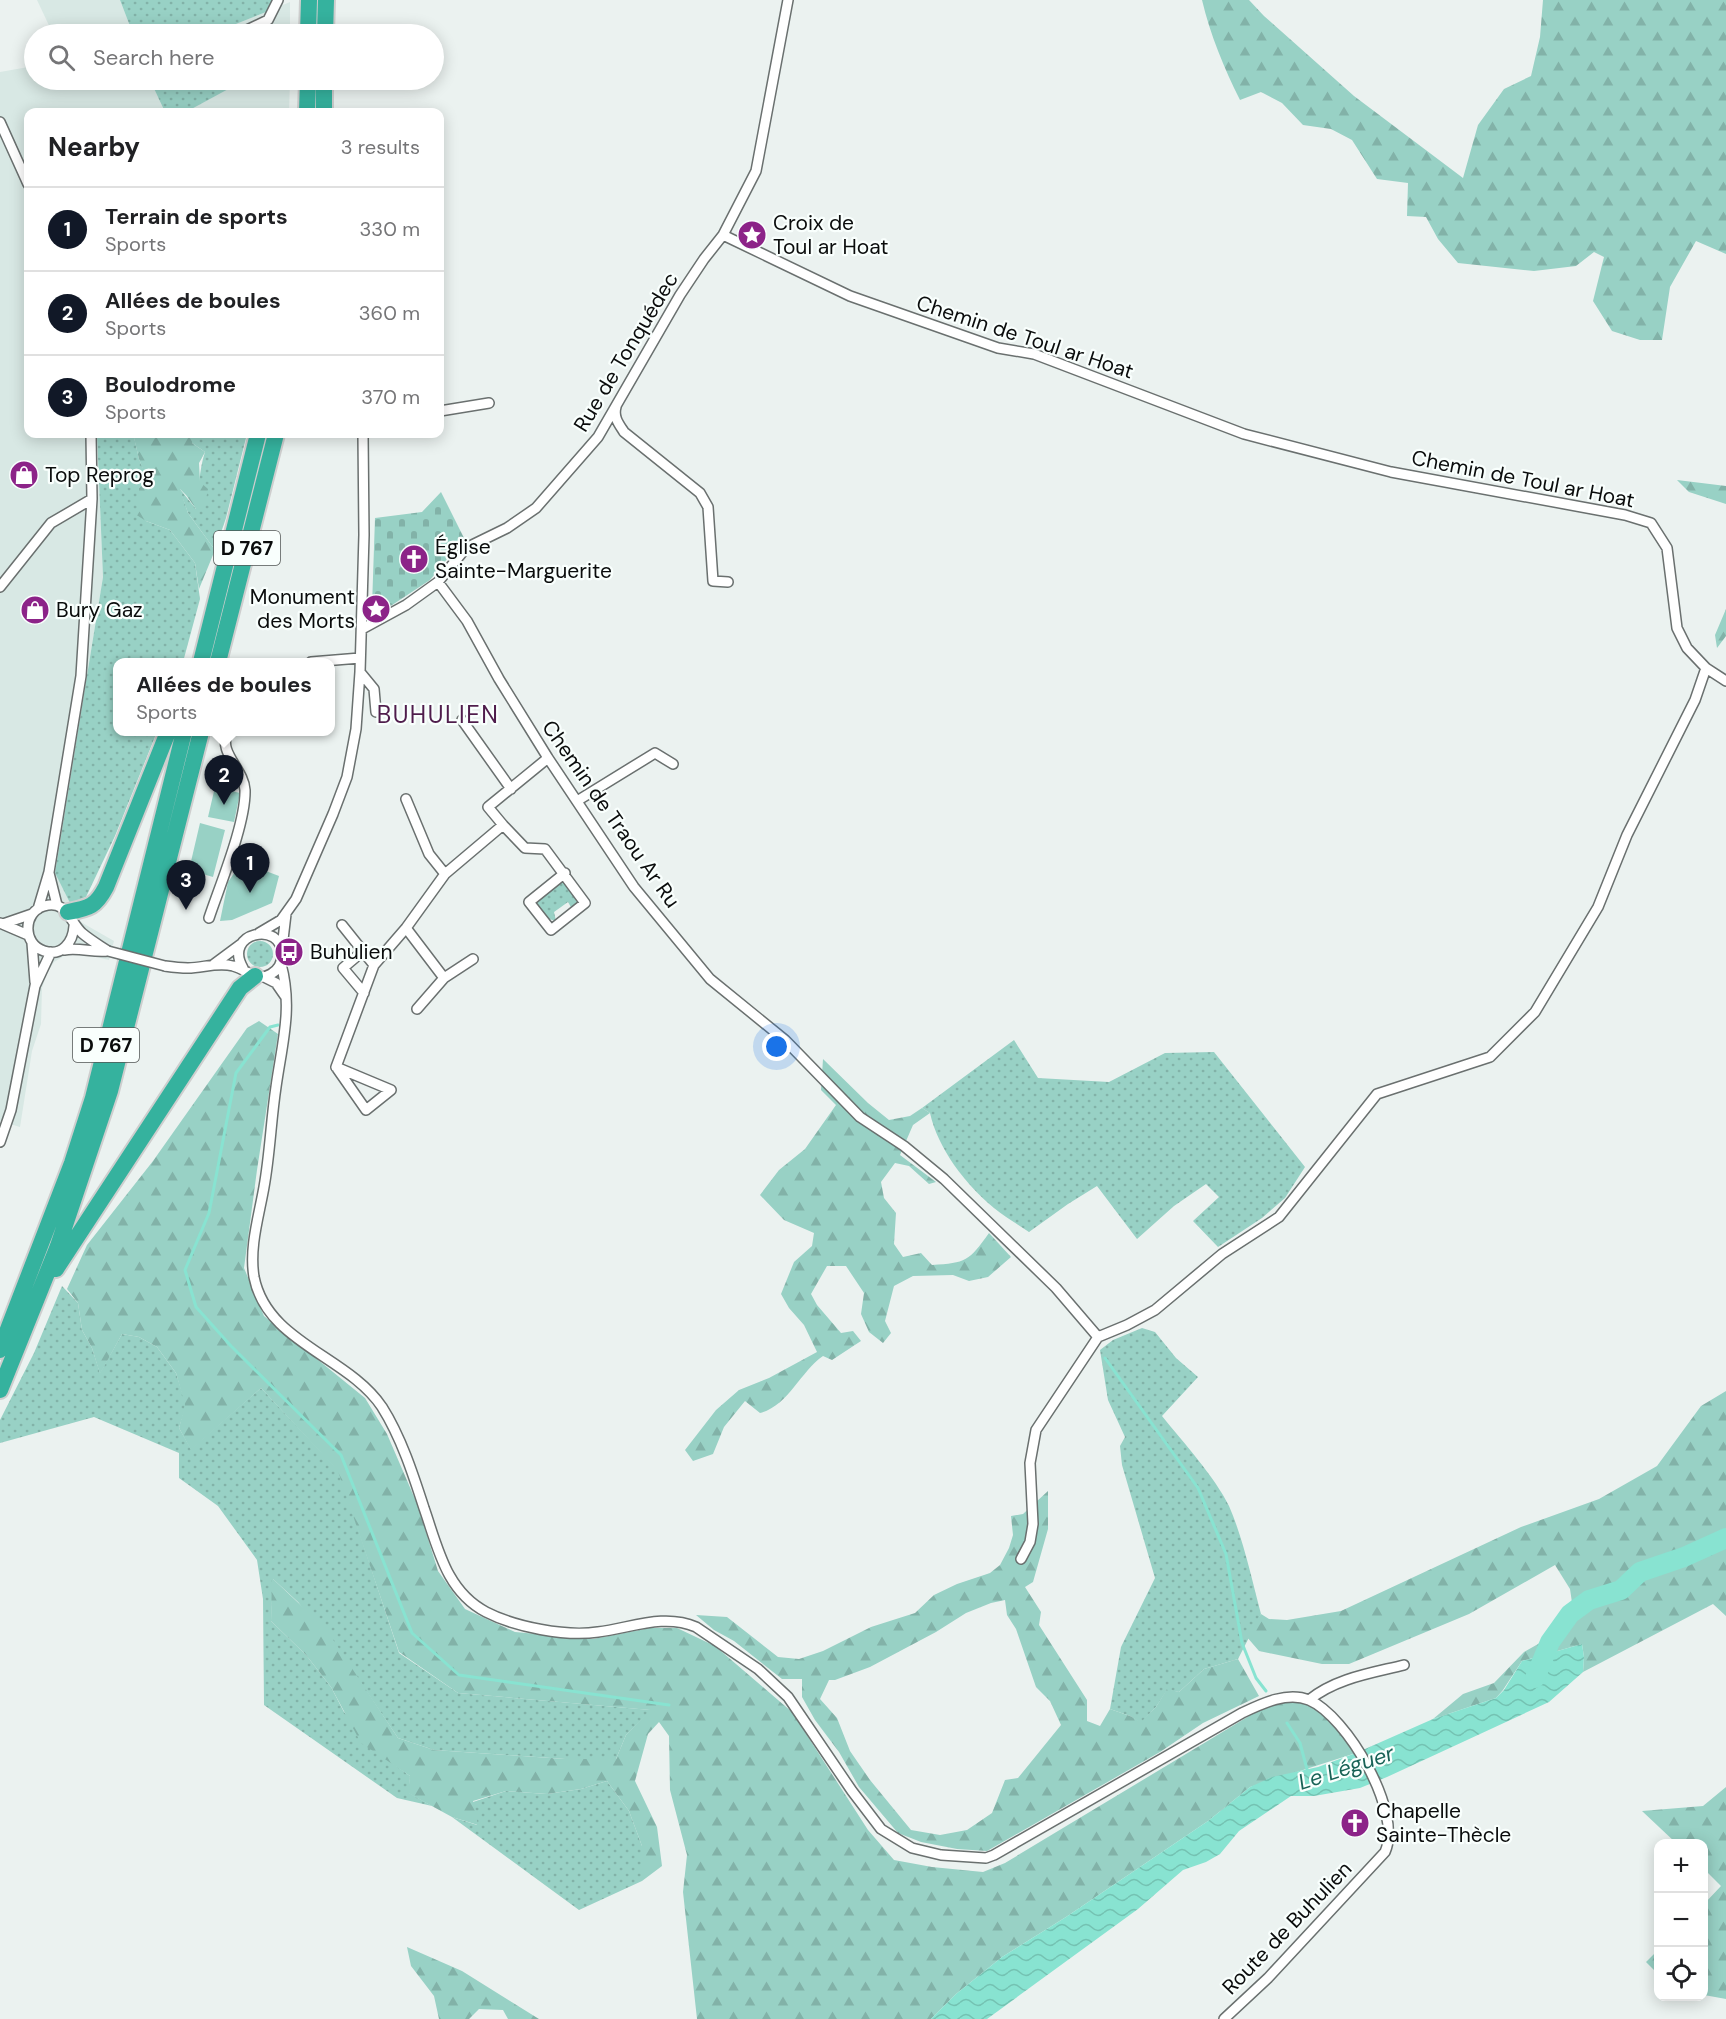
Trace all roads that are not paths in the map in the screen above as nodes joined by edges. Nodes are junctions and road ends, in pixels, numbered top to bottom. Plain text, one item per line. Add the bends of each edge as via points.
1 (278, 0) edge
2 (309, 0) edge
3 (326, 0) edge
4 (788, 0) edge
5 (260, 24) edge
6 (308, 24) edge
7 (325, 24) edge
8 (308, 90) edge
9 (324, 90) edge
10 (307, 108) edge
11 (324, 108) edge
12 (0, 122) edge
13 (24, 175) edge
14 (723, 235) junction
15 (489, 403) dead end
16 (616, 405) junction
17 (444, 410) edge
18 (91, 438) edge
19 (257, 438) edge
20 (275, 438) edge
21 (363, 438) edge
22 (92, 499) junction
23 (438, 582) junction
24 (728, 582) dead end
25 (0, 587) edge
26 (211, 623) junction
27 (362, 629) junction
28 (197, 658) edge
29 (202, 658) edge
30 (219, 658) edge
31 (360, 658) junction
32 (335, 661) edge
33 (1706, 668) junction
34 (360, 672) junction
35 (1726, 681) edge
36 (376, 712) dead end
37 (462, 720) dead end
38 (166, 736) edge
39 (183, 736) edge
40 (200, 736) edge
41 (226, 736) edge
42 (548, 758) junction
43 (673, 764) dead end
44 (511, 789) junction
45 (406, 800) dead end
46 (577, 801) junction
47 (503, 825) junction
48 (49, 872) junction
49 (565, 873) junction
50 (445, 874) junction
51 (35, 911) junction
52 (287, 914) junction
53 (66, 915) junction
54 (209, 918) dead end
55 (2, 923) edge
56 (342, 925) dead end
57 (406, 928) junction
58 (259, 933) junction
59 (30, 939) junction
60 (242, 944) junction
61 (282, 950) junction
62 (108, 951) junction
63 (363, 951) junction
64 (54, 952) junction
65 (473, 959) dead end
66 (214, 964) junction
67 (281, 964) junction
68 (374, 965) junction
69 (254, 974) junction
70 (444, 978) junction
71 (35, 986) junction
72 (364, 993) junction
73 (286, 998) junction
74 (417, 1009) dead end
75 (336, 1067) junction
76 (0, 1142) edge
77 (39, 1295) junction
78 (1098, 1337) junction
79 (0, 1350) edge
80 (0, 1390) edge
81 (1021, 1559) dead end
82 (1404, 1665) dead end
83 (1310, 1700) junction
84 (1224, 2019) edge

1 - 5 street via 268,20
2 - 6 highway
3 - 7 highway
4 - 14 street, Rue de Tonquédec via 756,171
8 - 10 highway
9 - 11 highway
12 - 13 street
14 - 16 street, Rue de Tonquédec via 680,295
14 - 33 street, Chemin de Toul ar Hoat via 850,296 998,348 1034,354 1244,434 1391,472 1651,523 1667,548 1677,628 1687,648
15 - 17 street
16 - 23 street, Rue de Tonquédec via 598,437 536,508 466,548
16 - 24 street via 614,413 624,432 700,493 708,507 713,581
18 - 22 street
19 - 26 highway, D 767
20 - 30 highway, D 767
21 - 27 street
22 - 25 street via 51,523
22 - 48 street via 81,676
23 - 27 street, Rue de Tonquédec
23 - 42 street, Chemin de Traou Ar Ru via 467,621
26 - 28 highway, D 767
26 - 29 highway, D 767
27 - 31 street
31 - 32 street
31 - 34 street
33 - 35 street, Chemin de Toul ar Hoat
33 - 78 street via 1695,700 1627,835 1598,908 1535,1012 1490,1057 1377,1094 1279,1217 1214,1260 1155,1310
34 - 36 street via 375,689
34 - 52 street via 356,729 347,777
37 - 44 street
38 - 53 highway via 99,900
39 - 79 highway, D 767 via 93,1098 61,1196
40 - 77 highway, D 767 via 110,1091
41 - 54 street via 225,748 243,778 245,799
42 - 44 street
42 - 46 street, Chemin de Traou Ar Ru
43 - 46 street via 655,753
44 - 47 street via 488,807
45 - 50 street via 429,854
46 - 78 street, Chemin de Traou Ar Ru via 634,887 710,979 785,1040 860,1117 944,1179 1056,1287
47 - 49 street via 525,848 545,849
47 - 50 street
48 - 51 street
48 - 53 street
49 - 49 street via 530,902 551,930 585,903
50 - 57 street
51 - 53 street via 44,906
51 - 55 street
51 - 59 street via 27,928
52 - 58 street
52 - 61 street
53 - 62 street via 87,938
53 - 64 street via 70,942
55 - 59 street
56 - 63 street
57 - 68 street
57 - 70 street
58 - 60 street
58 - 61 street via 276,940
59 - 64 street via 44,951
59 - 71 street
60 - 66 street
60 - 69 street via 239,956
61 - 67 street
62 - 64 street via 76,947
62 - 66 street, bridge via 165,966
63 - 68 street
63 - 72 street via 343,968
64 - 71 street
65 - 70 street
66 - 69 street
67 - 69 street via 271,975
67 - 73 street
68 - 72 street
69 - 73 street via 276,983
69 - 77 highway via 240,988
70 - 74 street
71 - 76 street via 11,1110
72 - 75 street
73 - 83 street via 287,1024 253,1256 254,1276 271,1313 284,1328 349,1372 384,1410 406,1457 443,1566 474,1605 508,1621 586,1634 651,1621 675,1621 696,1627 758,1669 788,1697 881,1829 912,1848 940,1855 994,1855 1242,1713 1277,1699
75 - 75 street via 366,1110 391,1090 363,1079
77 - 80 highway, D 767
78 - 81 street via 1036,1430 1030,1463 1033,1524
82 - 83 street via 1348,1679 1323,1689
83 - 84 street, Route de Buhulien via 1340,1724 1355,1743 1387,1813 1390,1832 1385,1852 1268,1978

